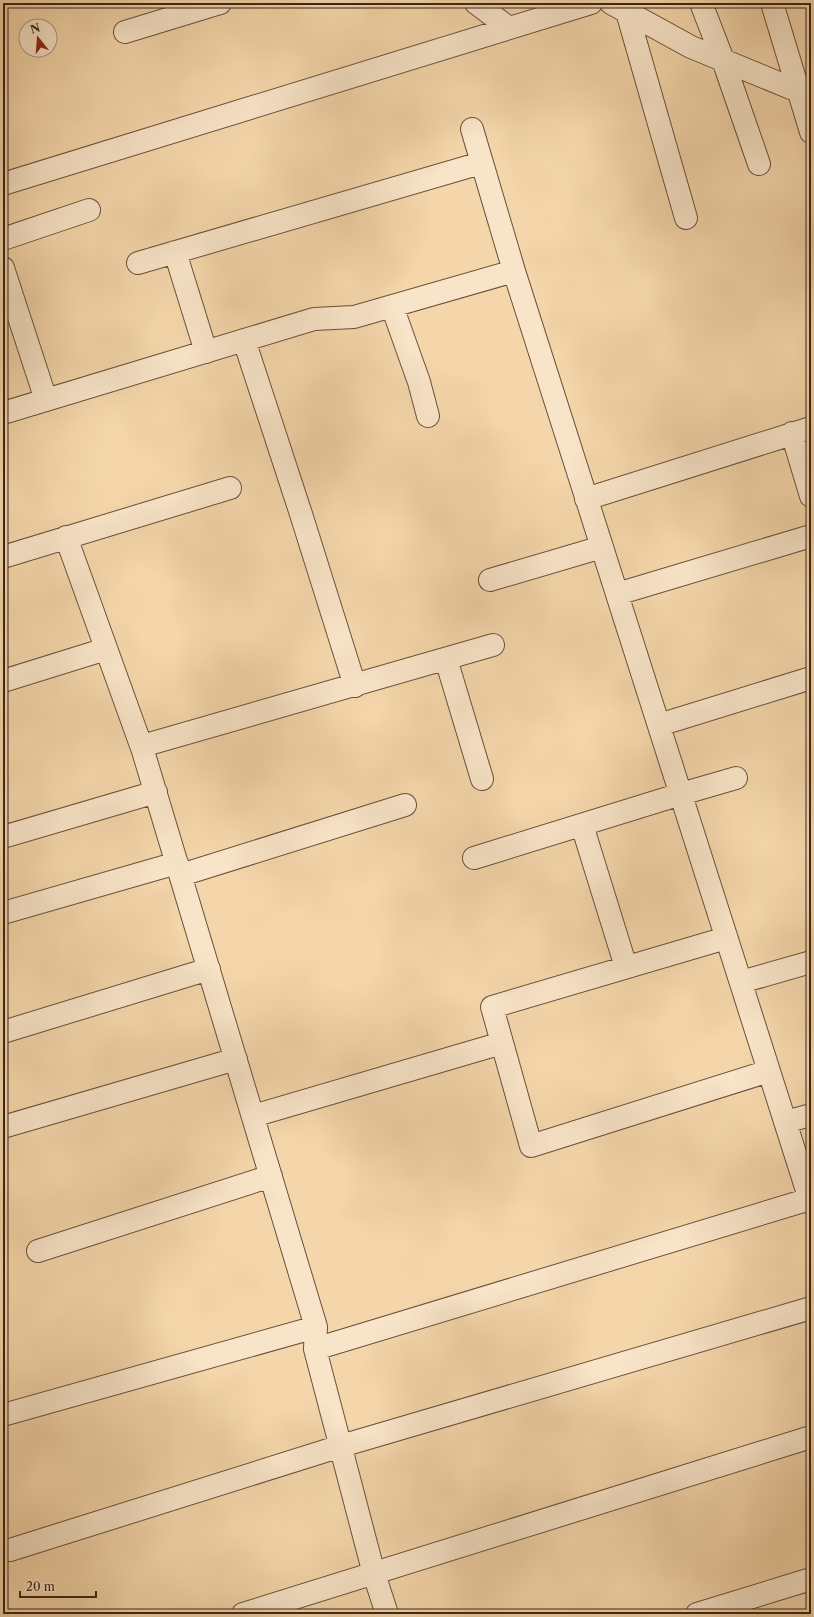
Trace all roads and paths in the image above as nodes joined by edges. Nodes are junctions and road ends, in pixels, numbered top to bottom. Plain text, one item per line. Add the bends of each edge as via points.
1 (476, 3) edge
2 (591, 3) edge
3 (701, 3) edge
4 (772, 3) edge
5 (212, 4) edge
6 (619, 8) edge
7 (509, 28) junction
8 (125, 32) dead end
9 (723, 60) junction
10 (804, 92) edge
11 (472, 129) dead end
12 (811, 132) edge
13 (481, 163) junction
14 (759, 164) dead end
15 (3, 184) edge
16 (89, 210) dead end
17 (686, 218) dead end
18 (3, 239) edge
19 (175, 252) junction
20 (138, 263) dead end
21 (3, 268) edge
22 (514, 271) junction
23 (392, 306) junction
24 (244, 340) junction
25 (206, 352) junction
26 (46, 400) junction
27 (3, 413) edge
28 (428, 416) dead end
29 (802, 430) edge
30 (230, 488) dead end
31 (811, 496) edge
32 (586, 498) junction
33 (811, 536) edge
34 (66, 537) junction
35 (602, 547) junction
36 (3, 557) edge
37 (490, 580) dead end
38 (617, 594) junction
39 (493, 645) dead end
40 (106, 649) junction
41 (446, 659) junction
42 (811, 678) edge
43 (3, 681) edge
44 (355, 686) junction
45 (659, 725) junction
46 (142, 746) junction
47 (736, 778) dead end
48 (482, 779) dead end
49 (156, 792) junction
50 (680, 794) junction
51 (406, 805) dead end
52 (582, 825) junction
53 (3, 837) edge
54 (474, 858) dead end
55 (179, 869) junction
56 (3, 913) edge
57 (726, 938) junction
58 (811, 962) edge
59 (626, 967) junction
60 (209, 968) junction
61 (741, 982) junction
62 (3, 1032) edge
63 (502, 1043) junction
64 (236, 1059) junction
65 (769, 1071) junction
66 (811, 1115) edge
67 (253, 1116) junction
68 (785, 1122) junction
69 (3, 1127) edge
70 (271, 1176) junction
71 (810, 1201) edge
72 (38, 1251) dead end
73 (811, 1308) edge
74 (316, 1327) junction
75 (315, 1349) junction
76 (3, 1415) edge
77 (811, 1438) edge
78 (341, 1446) junction
79 (10, 1550) dead end
80 (374, 1574) junction
81 (811, 1579) edge
82 (243, 1614) edge
83 (387, 1614) edge
84 (697, 1614) edge

1 - 7 street
2 - 7 street
3 - 9 street
4 - 10 street
5 - 8 street
6 - 9 street via 691,47
6 - 17 street
7 - 15 street
9 - 10 street
9 - 14 street
10 - 12 street
11 - 13 street
13 - 19 street
13 - 22 street
16 - 18 street
19 - 20 street
19 - 25 street
21 - 26 street
22 - 23 street
22 - 32 street
23 - 24 street via 354,317 314,319
23 - 28 street via 420,382
24 - 25 street
24 - 44 street
25 - 26 street
26 - 27 street
29 - 31 street
29 - 32 street
30 - 34 street
32 - 35 street
33 - 38 street
34 - 36 street
34 - 40 street
35 - 37 street
35 - 38 street
38 - 45 street
39 - 41 street
40 - 43 street
40 - 46 street
41 - 44 street
41 - 48 street
42 - 45 street
44 - 46 street
45 - 50 street
46 - 49 street
47 - 50 street
49 - 53 street
49 - 55 street
50 - 52 street
50 - 57 street
51 - 55 street
52 - 54 street
52 - 59 street
55 - 56 street
55 - 60 street
57 - 59 street
57 - 61 street
58 - 61 street
59 - 63 street via 492,1007
60 - 62 street
60 - 64 street
61 - 65 street
63 - 65 street via 531,1146
63 - 67 street
64 - 67 street
64 - 69 street
65 - 68 street
66 - 68 street
67 - 70 street
68 - 71 street
70 - 72 street
70 - 74 street
71 - 75 street
73 - 78 street
74 - 75 street
74 - 76 street
75 - 78 street
77 - 80 street
78 - 79 street
78 - 80 street
80 - 82 street
80 - 83 street
81 - 84 street

